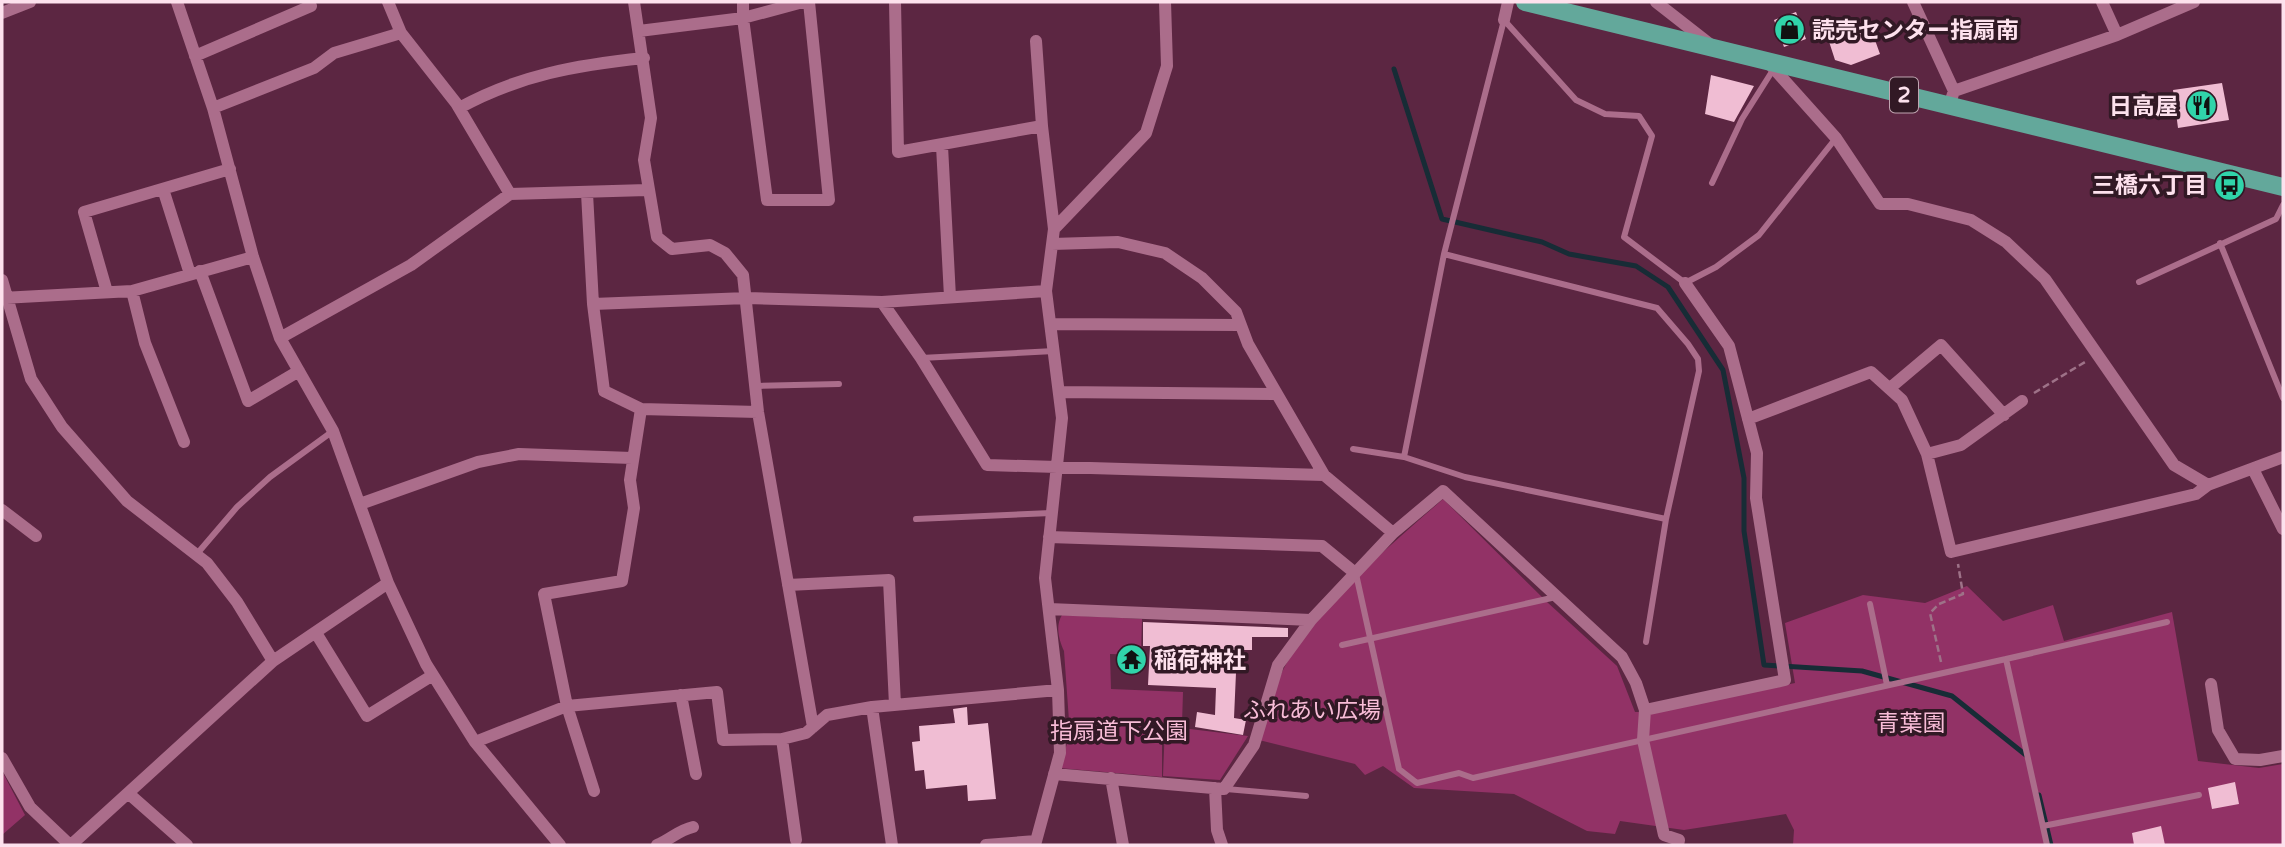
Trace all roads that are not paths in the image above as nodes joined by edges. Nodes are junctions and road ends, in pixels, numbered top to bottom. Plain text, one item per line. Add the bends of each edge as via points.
1 (30, 2) edge
2 (177, 2) edge
3 (388, 2) edge
4 (634, 2) edge
5 (743, 2) edge
6 (803, 2) edge
7 (810, 2) edge
8 (895, 2) edge
9 (1165, 2) edge
10 (1508, 2) edge
11 (1525, 2) edge
12 (1656, 2) edge
13 (1913, 2) edge
14 (2102, 2) edge
15 (2194, 2) edge
16 (311, 6) dead end
17 (2, 13) edge
18 (743, 18) junction
19 (1504, 20) junction
20 (639, 31) junction
21 (401, 33) junction
22 (2117, 36) junction
23 (1036, 41) dead end
24 (1713, 47) junction
25 (195, 55) junction
26 (644, 58) junction
27 (1770, 65) junction
28 (1951, 99) junction
29 (214, 108) junction
30 (459, 108) junction
31 (1042, 126) junction
32 (1836, 138) junction
33 (943, 146) junction
34 (230, 169) junction
35 (1712, 183) dead end
36 (2283, 187) edge
37 (163, 189) junction
38 (646, 190) junction
39 (587, 193) junction
40 (510, 194) junction
41 (2283, 205) edge
42 (1054, 229) junction
43 (2220, 243) junction
44 (1052, 244) junction
45 (1444, 254) junction
46 (253, 257) junction
47 (195, 273) junction
48 (2, 280) edge
49 (2139, 282) dead end
50 (1685, 283) junction
51 (132, 291) junction
52 (1046, 291) junction
53 (107, 292) junction
54 (950, 297) junction
55 (4, 298) edge
56 (747, 298) junction
57 (882, 302) junction
58 (593, 304) junction
59 (1051, 324) junction
60 (1240, 325) junction
61 (280, 338) junction
62 (1054, 351) junction
63 (921, 358) junction
64 (299, 371) junction
65 (839, 384) dead end
66 (757, 386) junction
67 (1890, 388) junction
68 (1059, 392) junction
69 (1276, 394) junction
70 (2283, 398) edge
71 (2022, 401) road end
72 (641, 409) junction
73 (758, 412) junction
74 (2004, 415) junction
75 (1748, 419) junction
76 (333, 431) junction
77 (184, 442) dead end
78 (1353, 449) dead end
79 (1927, 454) junction
80 (1404, 457) junction
81 (2283, 457) edge
82 (632, 458) junction
83 (1059, 468) junction
84 (2253, 469) junction
85 (1325, 475) junction
86 (2207, 485) junction
87 (360, 504) junction
88 (2, 511) edge
89 (1053, 513) junction
90 (916, 519) dead end
91 (1666, 519) junction
92 (2283, 529) edge
93 (1393, 533) junction
94 (36, 536) dead end
95 (1049, 537) junction
96 (196, 555) junction
97 (1355, 573) junction
98 (388, 583) junction
99 (788, 585) junction
100 (1558, 597) junction
101 (1870, 604) dead end
102 (1049, 609) junction
103 (1311, 620) junction
104 (2167, 622) dead end
105 (316, 633) junction
106 (1370, 639) junction
107 (1646, 642) dead end
108 (1342, 645) dead end
109 (2006, 659) junction
110 (273, 660) junction
111 (433, 675) junction
112 (2211, 684) dead end
113 (1887, 685) junction
114 (1058, 690) junction
115 (681, 695) junction
116 (895, 705) junction
117 (567, 706) junction
118 (872, 707) junction
119 (1645, 710) junction
120 (813, 727) junction
121 (782, 739) junction
122 (1643, 740) junction
123 (475, 742) junction
124 (2283, 756) edge
125 (2, 758) edge
126 (696, 774) dead end
127 (1054, 774) junction
128 (1111, 778) junction
129 (1219, 789) junction
130 (594, 791) dead end
131 (128, 793) junction
132 (2199, 795) dead end
133 (1306, 796) dead end
134 (2043, 826) junction
135 (693, 827) dead end
136 (796, 840) dead end
137 (1035, 843) edge
138 (70, 845) edge
139 (187, 845) edge
140 (560, 845) edge
141 (657, 845) edge
142 (892, 845) edge
143 (986, 845) edge
144 (1123, 845) edge
145 (1222, 845) edge
146 (1678, 845) edge
147 (2047, 845) edge

1 - 17 street
2 - 25 street
3 - 21 street
4 - 20 street
5 - 18 street
6 - 18 street
7 - 18 street via 829,200 767,200
8 - 33 street via 898,152
9 - 42 street via 1167,66 1146,133
10 - 19 street
11 - 24 main road, 2
12 - 24 street
13 - 28 street
14 - 22 street
15 - 22 street
16 - 25 street
18 - 20 street
19 - 45 lane
19 - 50 lane via 1576,100 1605,114 1639,116 1652,136 1624,237
20 - 26 street
21 - 29 street via 334,53 314,68
21 - 30 street
22 - 28 street
23 - 31 street
24 - 27 main road, 2
25 - 29 street
26 - 30 street via 571,66 492,90
26 - 38 street via 651,118 644,160
27 - 28 main road, 2
27 - 32 street
27 - 35 lane
28 - 36 main road, 2
29 - 34 street
30 - 40 street
31 - 33 street
31 - 42 street
32 - 50 lane via 1759,235 1717,267
32 - 86 street via 1881,204 1908,204 1971,220 2006,242 2045,279 2174,465
33 - 54 street
34 - 37 street
34 - 46 street
37 - 47 street
37 - 53 street via 84,212
38 - 39 street
38 - 56 street via 657,237 671,249 710,245 725,253 743,275
39 - 40 street
39 - 58 street
40 - 61 street via 411,265
41 - 43 lane via 2276,219
42 - 44 street
43 - 49 lane
43 - 70 lane
44 - 52 street
44 - 60 street via 1118,242 1165,253 1202,278 1236,312
45 - 80 lane
45 - 91 lane via 1644,303 1657,308 1688,344 1698,359 1699,371
46 - 47 street
46 - 61 street
47 - 51 street
47 - 64 street via 248,401
48 - 55 street
50 - 75 street via 1729,346
51 - 53 street
51 - 77 street via 145,342
52 - 54 street
52 - 59 street
53 - 55 street
54 - 57 street
55 - 96 street via 31,379 62,427 127,501
56 - 57 street
56 - 58 street
56 - 66 street
57 - 63 street
58 - 72 street via 604,391
59 - 60 street
59 - 62 street
60 - 69 street
61 - 64 street
62 - 63 lane
62 - 68 street
63 - 83 street via 986,465
64 - 76 street
65 - 66 lane
66 - 73 street
67 - 74 street via 1941,345
67 - 75 street via 1871,372
67 - 79 street via 1902,400
68 - 69 street
68 - 83 street
69 - 85 street
71 - 74 street
72 - 73 street
72 - 82 street
73 - 99 street
74 - 79 street via 1961,445
75 - 119 street via 1757,453 1756,498 1785,680
76 - 87 street
76 - 96 lane via 270,477
78 - 80 lane
79 - 86 street via 1951,552 2196,494
80 - 91 lane via 1465,477
81 - 84 street
82 - 87 street via 519,454 478,462
82 - 117 street via 634,508 622,581 544,594
83 - 85 street
83 - 89 street
84 - 86 street
84 - 92 street
85 - 93 street
87 - 98 street
88 - 94 street
89 - 90 lane
89 - 95 street
91 - 107 lane
93 - 97 street
93 - 100 street via 1443,491
95 - 97 street via 1322,546
95 - 102 street via 1045,578
96 - 110 street via 237,602
97 - 103 street
97 - 106 lane
98 - 105 street
98 - 111 street
99 - 116 street via 889,580
99 - 120 street
100 - 106 lane
100 - 119 street via 1622,657
101 - 113 lane
102 - 103 street
102 - 114 street
103 - 129 street via 1278,665 1254,745
104 - 109 lane
105 - 110 street
105 - 111 street via 367,716
106 - 108 lane
106 - 122 lane via 1399,769 1417,783 1459,773 1473,778
109 - 113 lane
109 - 134 lane
110 - 131 street
111 - 123 street
112 - 124 street via 2218,730 2235,759 2260,761
113 - 122 lane
114 - 116 street
114 - 127 street via 1060,754
115 - 117 street
115 - 121 street via 717,692 723,740
115 - 126 street
116 - 118 street
117 - 123 street
117 - 130 street
118 - 120 street via 827,715
118 - 142 street
119 - 122 street
120 - 121 street
121 - 136 street
122 - 146 street via 1664,835 1679,840
123 - 140 street
125 - 138 street via 30,807
127 - 128 street
127 - 137 street
128 - 129 street
128 - 144 street
129 - 133 lane
129 - 145 street via 1217,830
131 - 138 street
131 - 139 street
132 - 134 lane
134 - 147 lane
135 - 141 street
137 - 143 street

